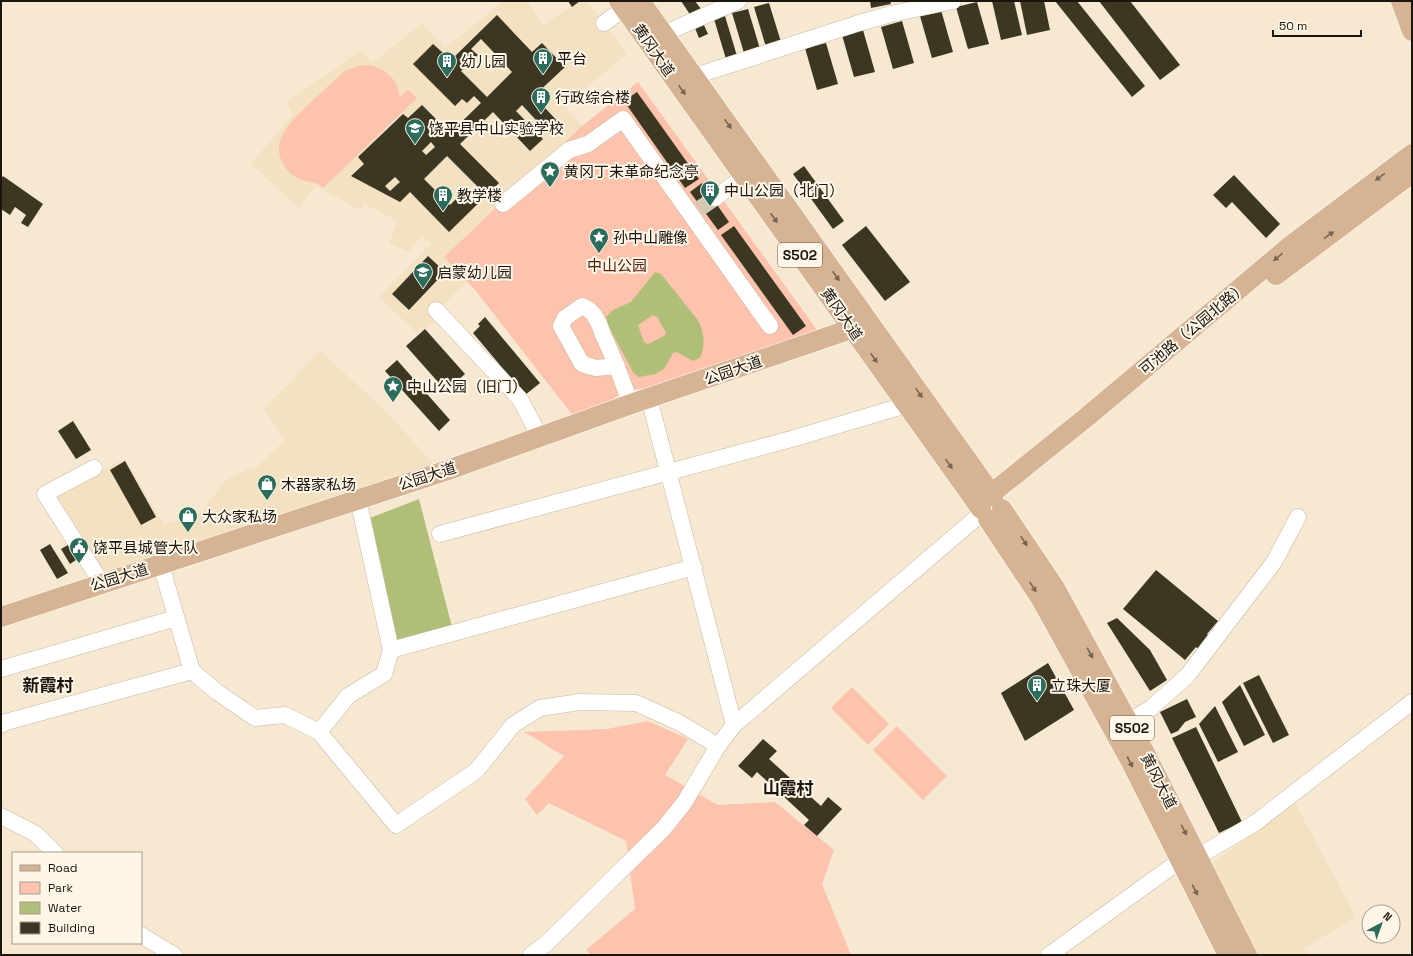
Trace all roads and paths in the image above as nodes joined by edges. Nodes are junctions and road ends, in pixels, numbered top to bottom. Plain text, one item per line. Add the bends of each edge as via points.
1 (738, 1) edge
2 (952, 1) edge
3 (1401, 1) edge
4 (628, 3) edge
5 (604, 23) dead end
6 (1412, 31) edge
7 (661, 36) dead end
8 (692, 77) dead end
9 (1412, 154) edge
10 (1412, 174) edge
11 (746, 175) dead end
12 (715, 198) tunnel mouth
13 (503, 204) dead end
14 (436, 310) dead end
15 (770, 326) dead end
16 (851, 329) dead end
17 (617, 366) dead end
18 (640, 401) junction
19 (906, 405) dead end
20 (540, 436) junction
21 (94, 468) dead end
22 (669, 471) junction
23 (358, 499) junction
24 (987, 509) junction
25 (1298, 517) dead end
26 (440, 534) dead end
27 (161, 565) junction
28 (694, 567) junction
29 (101, 582) junction
30 (1, 617) edge
31 (176, 618) junction
32 (391, 650) junction
33 (1, 669) edge
34 (192, 670) junction
35 (1412, 702) edge
36 (1130, 721) dead end
37 (1, 725) edge
38 (734, 725) junction
39 (319, 732) junction
40 (718, 746) junction
41 (1, 816) edge
42 (54, 852) edge
43 (1198, 857) dead end
44 (1178, 862) dead end
45 (142, 936) edge
46 (174, 955) edge
47 (531, 955) edge
48 (1049, 955) edge
49 (1228, 955) edge
50 (1247, 955) edge

1 - 7 street
2 - 8 street via 859,23
3 - 6 main road
4 - 5 street
4 -> 24 main road, 黄冈大道 / S502
9 -> 24 main road, 可池路（公园北路） via 1290,246 1088,416
24 -> 10 main road, 可池路（公园北路） via 1290,264
11 - 12 street
13 - 15 street via 569,150 588,144 623,119 640,142 662,161 699,209 735,265 739,284
14 - 20 street via 520,399
16 - 18 main road, 公园大道
17 - 18 street
18 - 20 main road, 公园大道
18 - 22 street
19 - 22 street via 795,438
20 - 23 main road, 公园大道 via 448,470
21 - 29 street via 45,494
22 - 26 street
22 - 28 street
23 - 27 main road, 公园大道
23 - 32 street
24 - 38 street
24 -> 49 main road, 黄冈大道 / S502 via 1041,599 1126,754
24 -> 50 main road, 黄冈大道 / S502 via 1055,588 1146,753
25 - 36 street via 1274,562 1187,676 1151,708
27 - 29 main road, 公园大道
27 - 31 street
28 - 32 street
28 - 38 street
29 - 30 main road, 公园大道
31 - 33 street
31 - 34 street
32 - 39 street via 384,674 348,696
34 - 37 street
34 - 39 street via 217,692 255,718 285,715
35 - 43 street via 1255,823
38 - 40 street
39 - 40 street via 396,825 476,771 513,725 540,708 580,702 636,703 680,723
40 - 47 street via 684,803 664,828 547,943
41 - 42 street via 36,834
44 - 48 street
45 - 46 street

